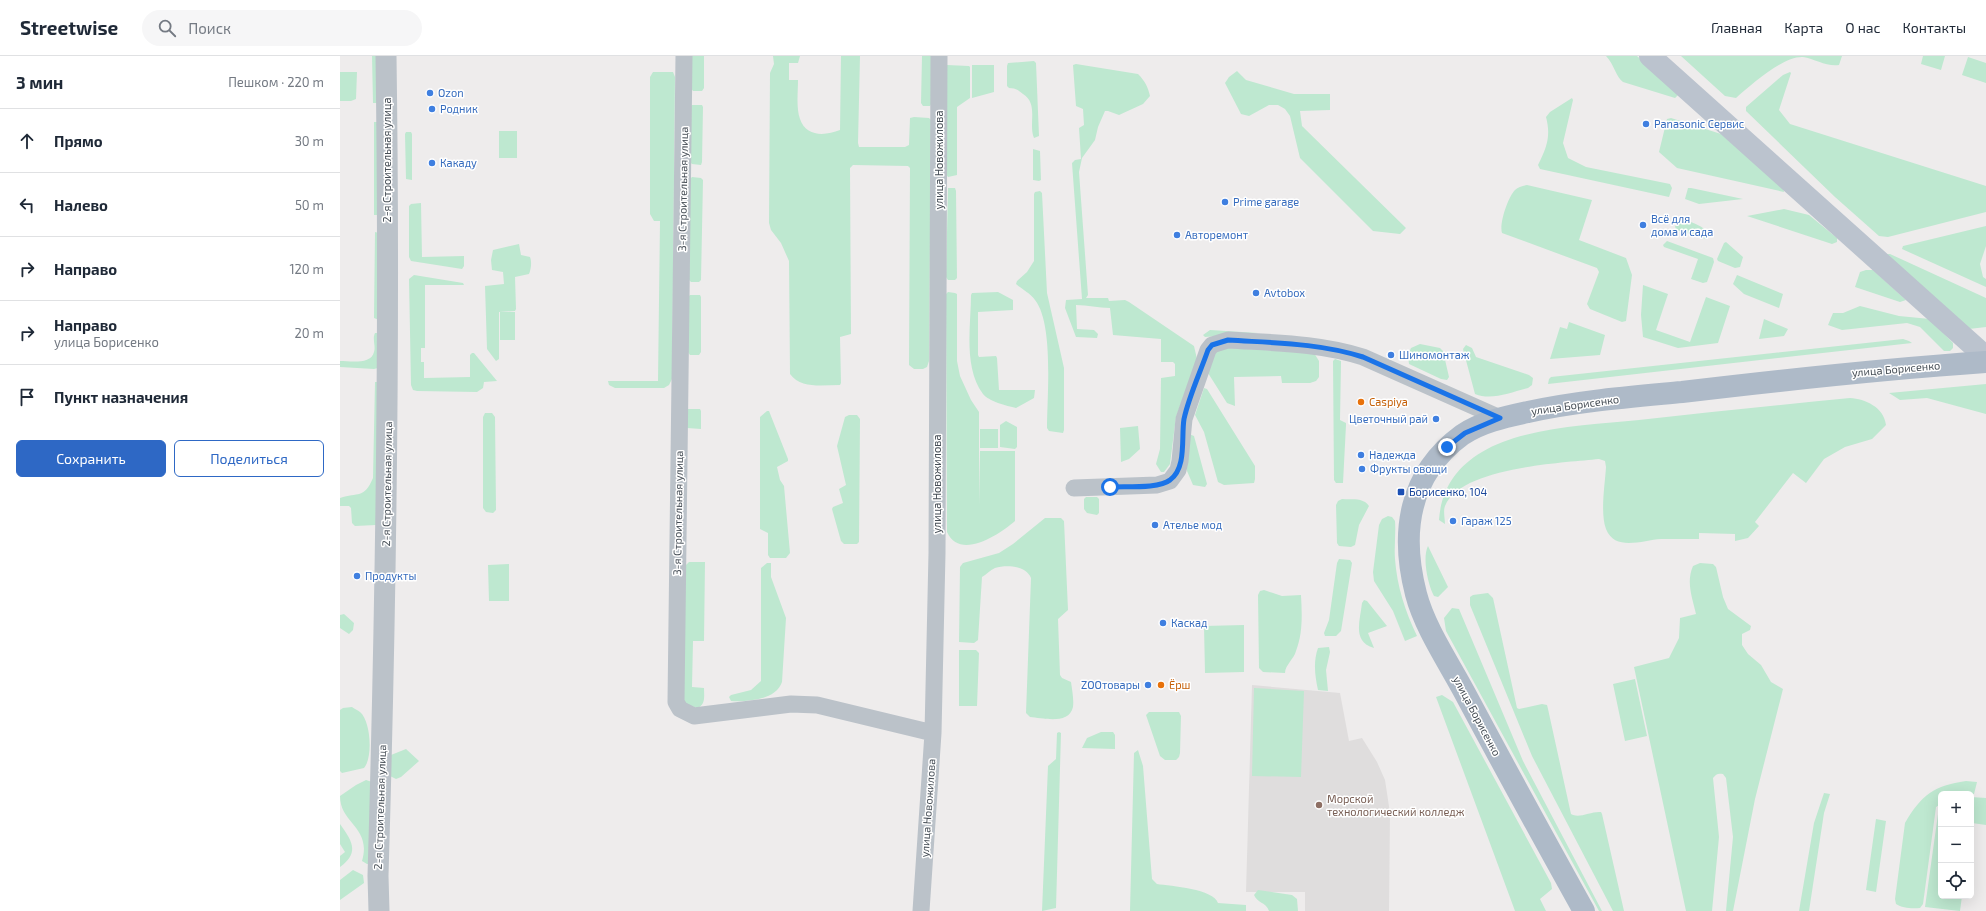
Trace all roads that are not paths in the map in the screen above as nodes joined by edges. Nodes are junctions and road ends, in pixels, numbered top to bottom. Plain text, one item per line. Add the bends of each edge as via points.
1 (386, 56) edge
2 (684, 56) edge
3 (939, 56) edge
4 (1650, 56) edge
5 (1986, 358) edge
6 (1986, 362) edge
7 (1500, 418) junction
8 (1074, 488) dead end
9 (933, 733) junction
10 (379, 911) edge
11 (921, 911) edge
12 (1584, 911) edge

1 - 10 street, 2-я Строительная улица via 388,414
2 - 9 street, 3-я Строительная улица via 676,702 680,708 694,716 791,704 817,706
3 - 9 street, улица Новожилова via 938,471
4 - 5 main road
6 - 7 main road, улица Борисенко via 1900,368 1568,404
7 - 8 street via 1363,357 1346,352 1326,347 1228,340 1212,345 1208,350 1184,419 1178,470 1170,481 1157,485
7 - 12 main road, улица Борисенко via 1465,433 1429,466 1415,496 1410,528 1412,578 1427,622
9 - 11 street, улица Новожилова

